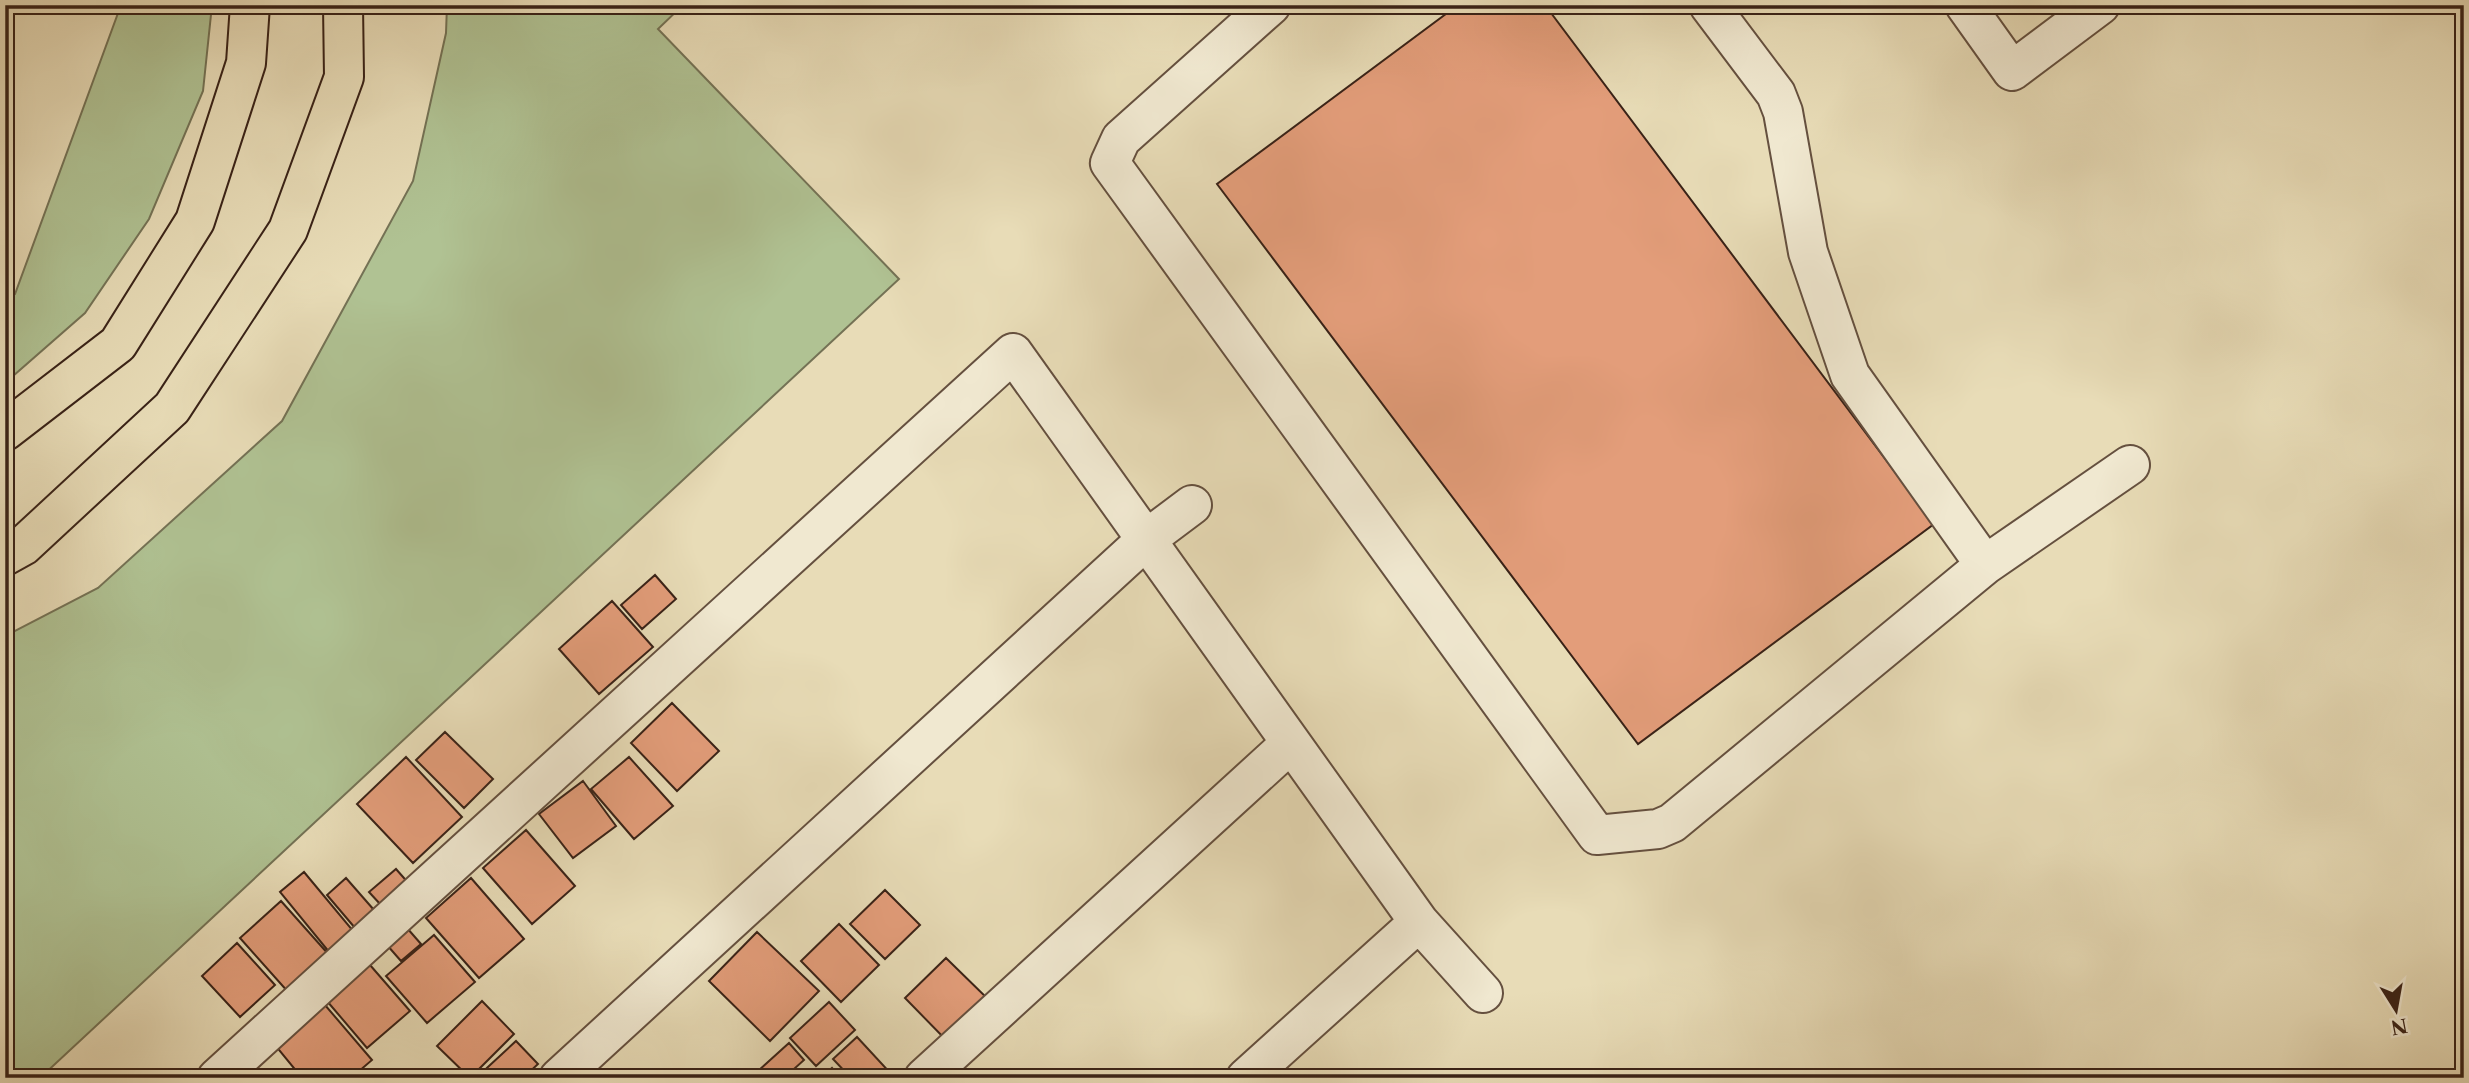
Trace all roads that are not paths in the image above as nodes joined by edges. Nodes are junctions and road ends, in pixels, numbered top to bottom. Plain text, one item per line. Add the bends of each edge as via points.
1 (250, 5) edge
2 (342, 5) edge
3 (1271, 5) edge
4 (1709, 5) edge
5 (1965, 5) edge
6 (2100, 5) edge
7 (5, 431) edge
8 (2130, 465) dead end
9 (1192, 505) dead end
10 (1148, 538) junction
11 (5, 556) edge
12 (1985, 565) junction
13 (1291, 743) junction
14 (1419, 922) junction
15 (1483, 993) dead end
16 (217, 1078) edge
17 (559, 1078) edge
18 (923, 1078) edge
19 (1246, 1078) edge

1 - 7 highway via 246,63 195,221 118,344
2 - 11 highway via 344,77 288,230 172,408 23,546
3 - 12 street via 1121,139 1110,163 1597,835 1658,829 1672,823
4 - 12 street via 1776,94 1783,112 1808,253 1850,375
5 - 6 street via 2012,71
8 - 12 street
9 - 10 street
10 - 13 street
10 - 16 street via 1013,353
10 - 17 street
13 - 14 street
13 - 18 street
14 - 15 street
14 - 19 street

